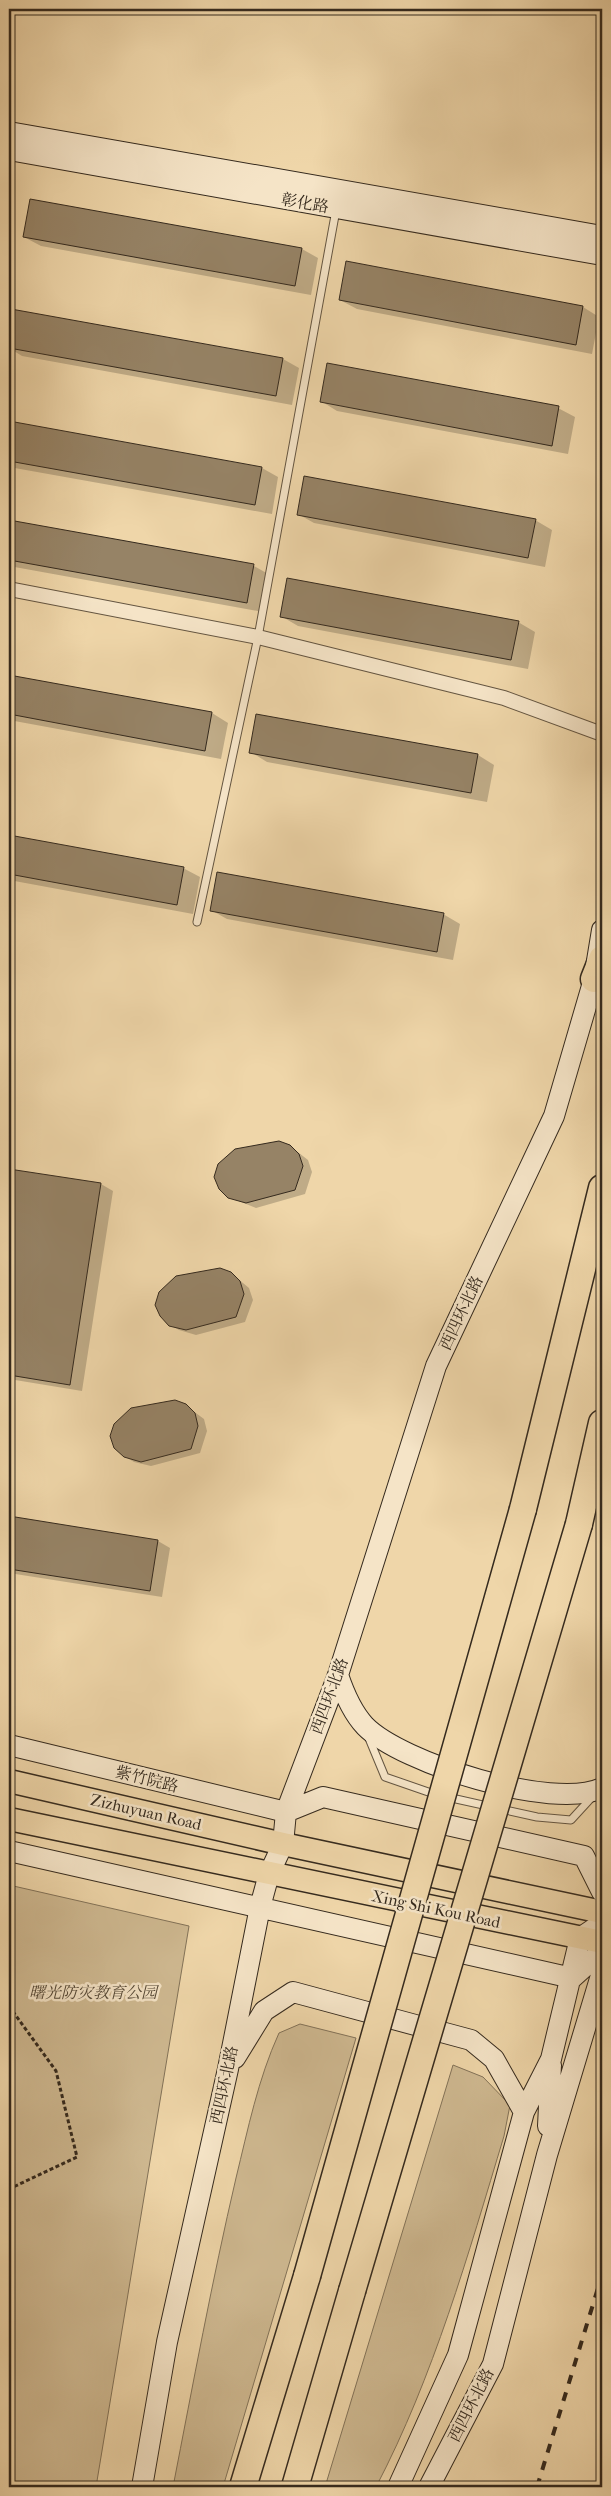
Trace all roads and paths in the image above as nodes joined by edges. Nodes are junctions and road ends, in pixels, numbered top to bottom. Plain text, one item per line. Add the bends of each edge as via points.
1 (9, 132) edge
2 (9, 150) edge
3 (338, 199) junction
4 (602, 236) edge
5 (602, 255) edge
6 (9, 589) edge
7 (258, 637) junction
8 (602, 734) edge
9 (197, 922) dead end
10 (602, 930) edge
11 (598, 969) edge
12 (602, 1188) edge
13 (602, 1423) edge
14 (338, 1675) junction
15 (365, 1726) junction
16 (9, 1745) edge
17 (9, 1781) edge
18 (601, 1789) edge
19 (286, 1812) junction
20 (9, 1819) edge
21 (283, 1844) junction
22 (9, 1852) edge
23 (269, 1874) junction
24 (602, 1892) edge
25 (260, 1907) junction
26 (602, 1912) edge
27 (602, 1923) edge
28 (580, 1938) junction
29 (602, 1942) edge
30 (602, 1951) edge
31 (602, 1972) edge
32 (572, 1978) junction
33 (9, 2006) edge
34 (551, 2059) junction
35 (228, 2069) junction
36 (524, 2112) junction
37 (547, 2155) junction
38 (9, 2189) edge
39 (142, 2487) edge
40 (243, 2487) edge
41 (295, 2487) edge
42 (398, 2487) edge
43 (430, 2487) edge

1 - 3 street, 彰化路
2 - 3 street, 彰化路
3 - 4 street, 彰化路
3 - 5 street, 彰化路
3 - 7 lane
6 - 7 street
7 - 8 street via 504,698
7 - 9 lane
10 - 11 street, 西四环北路
11 - 14 street, 西四环北路 via 554,1116 436,1366
12 - 40 highway, bridge via 523,1509 307,2276
13 - 41 highway, bridge via 579,1524
14 - 15 street via 344,1695
14 - 19 street, 西四环北路
15 - 18 street via 407,1754 475,1779 544,1794 573,1794
15 - 18 lane via 385,1777 426,1793 536,1817 571,1820
16 - 19 street, 紫竹院路
17 - 21 main road, Zizhuyuan Road
19 - 21 street, 西四环北路
19 - 24 street via 323,1797 584,1856
20 - 23 main road
21 - 23 street, 西四环北路
21 - 26 main road, Xing Shi Kou Road
22 - 25 street
23 - 25 street, 西四环北路
23 - 28 main road, Xing Shi Kou Road
25 - 32 street
25 - 35 street, 西四环北路
27 - 28 street
28 - 29 main road, Xing Shi Kou Road
28 - 32 street, 西四环北路
30 - 32 street
31 - 37 street, 西四环北路
32 - 34 street, 西四环北路
33 - 38 path via 56,2071 77,2157
34 - 36 street, 西四环北路
34 - 37 street
35 - 36 street via 264,2011 293,1992 471,2040 494,2059
35 - 39 street, 西四环北路 via 167,2342
36 - 42 street, 西四环北路 via 458,2355
37 - 43 street, 西四环北路 via 493,2364

